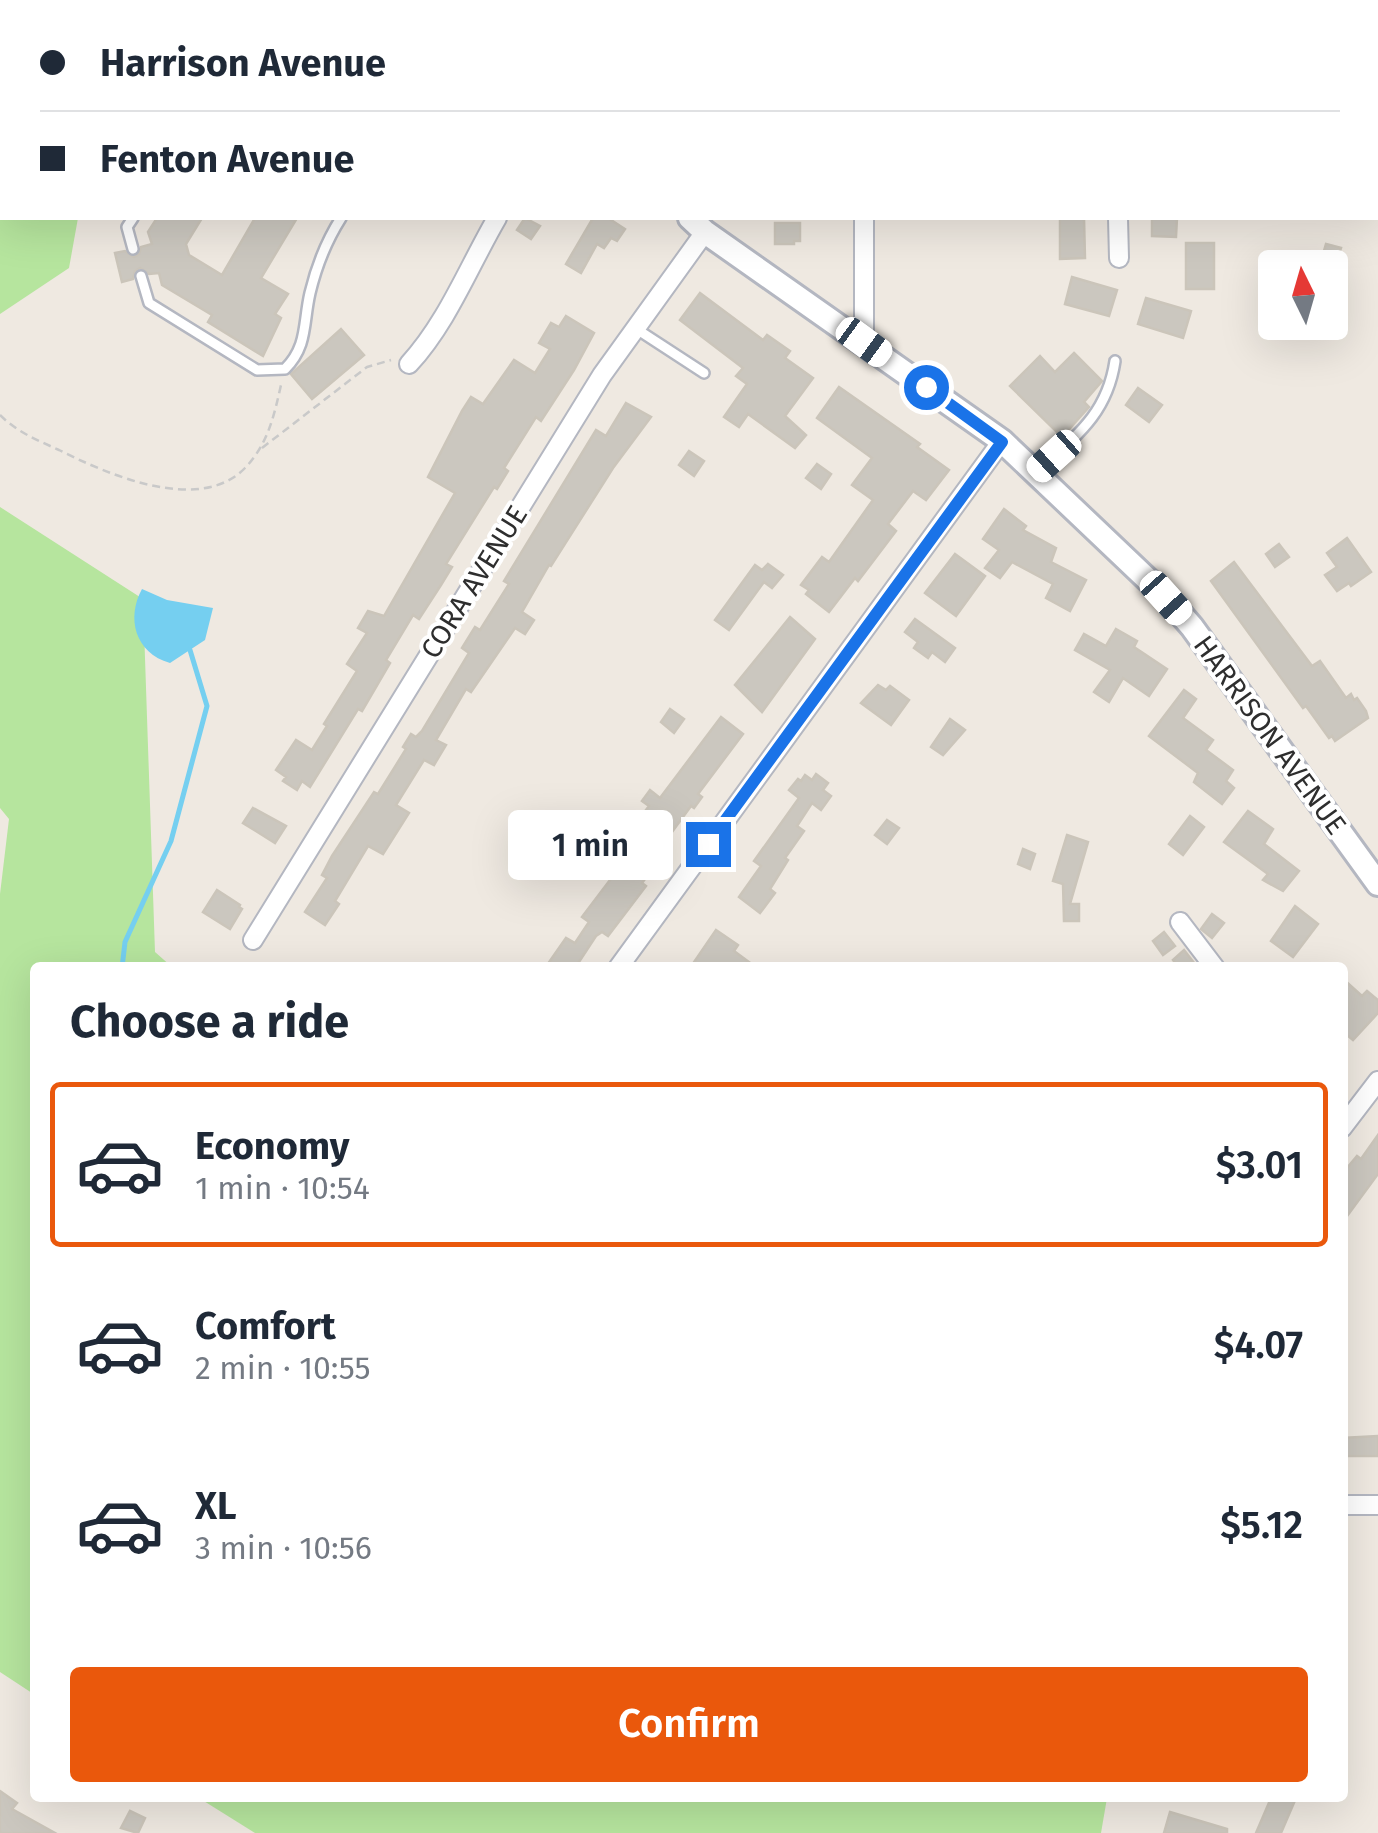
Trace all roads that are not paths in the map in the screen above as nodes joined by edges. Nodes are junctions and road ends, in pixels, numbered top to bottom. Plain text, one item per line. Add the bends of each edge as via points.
1 (132, 220) edge
2 (339, 220) edge
3 (495, 220) edge
4 (864, 220) edge
5 (1118, 220) edge
6 (698, 225) edge
7 (134, 249) dead end
8 (1119, 258) dead end
9 (141, 276) dead end
10 (636, 328) junction
11 (864, 342) junction
12 (415, 357) road end
13 (1116, 361) dead end
14 (704, 373) dead end
15 (1002, 442) junction
16 (1035, 473) junction
17 (1378, 884) edge
18 (1180, 922) dead end
19 (253, 940) dead end
20 (622, 962) edge
21 (1210, 962) edge
22 (1378, 1081) edge
23 (1348, 1120) edge
24 (1348, 1505) edge
25 (1378, 1505) edge

1 - 7 lane
2 - 9 lane via 310,294 299,355 285,369 257,370 150,303
3 - 12 street
4 - 11 street
5 - 8 street
6 - 10 street, CORA AVENUE
6 - 11 main road, HARRISON AVENUE
10 - 14 lane
10 - 19 street, CORA AVENUE
11 - 15 main road, HARRISON AVENUE
13 - 16 lane via 1099,412
15 - 16 main road, HARRISON AVENUE
15 - 20 street
16 - 17 main road, HARRISON AVENUE via 1192,627
18 - 21 street
22 - 23 street
24 - 25 street

